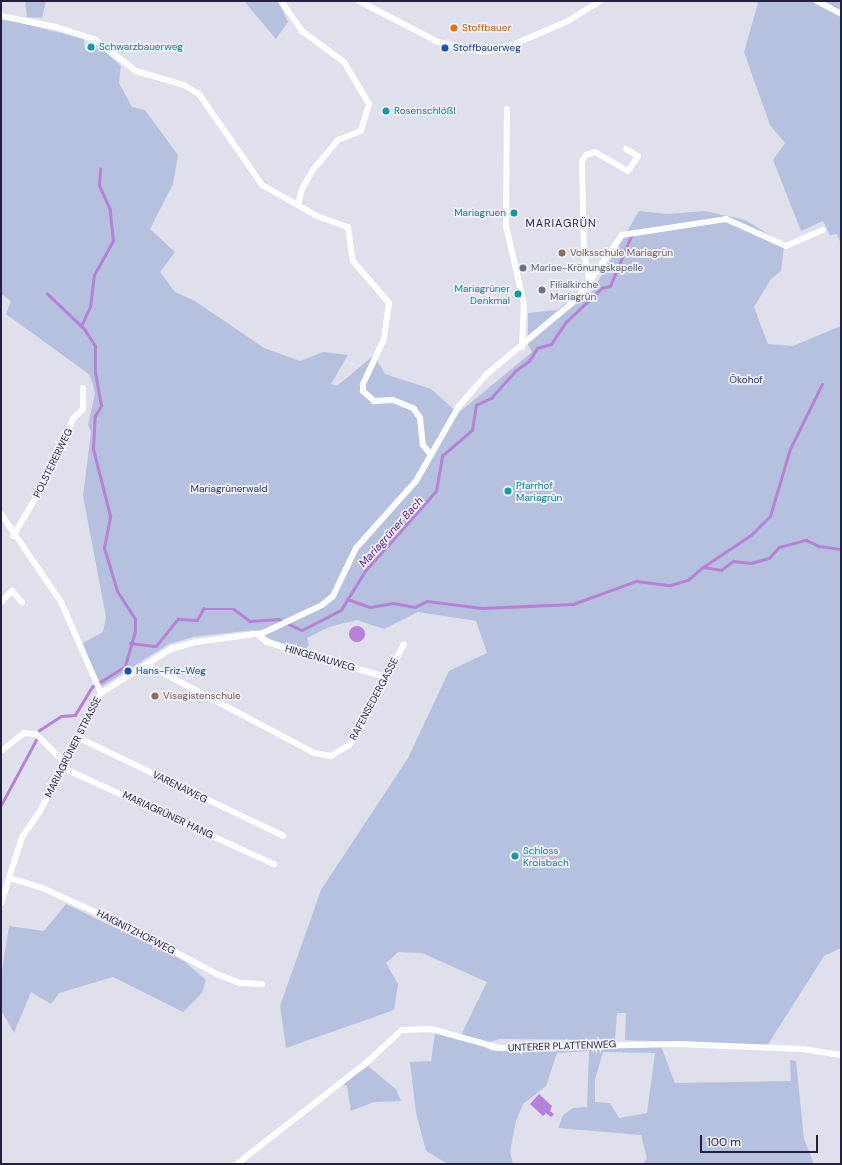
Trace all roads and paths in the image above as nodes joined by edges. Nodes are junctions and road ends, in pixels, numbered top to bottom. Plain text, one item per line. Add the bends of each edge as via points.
1 (280, 1) edge
2 (359, 1) edge
3 (600, 1) edge
4 (817, 1) edge
5 (841, 14) edge
6 (1, 16) edge
7 (507, 109) dead end
8 (626, 149) dead end
9 (298, 205) junction
10 (823, 230) dead end
11 (590, 284) junction
12 (522, 347) junction
13 (83, 388) dead end
14 (431, 455) junction
15 (1, 514) edge
16 (13, 536) junction
17 (1, 602) edge
18 (22, 602) dead end
19 (257, 634) junction
20 (404, 644) dead end
21 (148, 665) junction
22 (386, 677) junction
23 (98, 688) junction
24 (77, 736) junction
25 (1, 751) edge
26 (64, 765) junction
27 (284, 836) dead end
28 (274, 864) dead end
29 (10, 878) junction
30 (1, 903) edge
31 (262, 984) dead end
32 (841, 1055) edge
33 (237, 1164) edge

1 - 9 street via 302,31 344,62 369,104 362,131 338,140 313,170 302,189
2 - 3 street via 438,42 483,52 503,49 568,21
4 - 5 street
6 - 9 street via 56,27 94,39 136,71 184,85 200,94 252,174 262,185
7 - 12 street via 506,226 524,304
8 - 11 street via 638,156 628,171 595,152 586,155 582,161 584,252
9 - 14 street via 348,227 353,261 389,304 387,325 363,391 374,401 393,400 413,408 420,418 423,445
10 - 11 street, MARIAGRÜNER STRASSE via 786,246 726,219 666,231 628,232 622,236
11 - 12 street, MARIAGRÜNER STRASSE via 557,319
12 - 14 street, MARIAGRÜNER STRASSE via 487,374 459,406
13 - 16 street, POLSTERERWEG via 83,409 73,419 70,432
14 - 19 street, MARIAGRÜNER STRASSE via 416,481 356,548 333,596 292,622
15 - 16 street
16 - 23 street via 61,602
17 - 18 street via 12,591
19 - 21 street, MARIAGRÜNER STRASSE via 190,643 171,649
19 - 22 street, HINGENAUWEG via 267,642
20 - 22 street, RAFENSEDERGASSE
21 - 22 street, RAFENSEDERGASSE via 314,753 331,756 349,745
21 - 23 street, MARIAGRÜNER STRASSE
23 - 24 street, MARIAGRÜNER STRASSE
24 - 26 street, MARIAGRÜNER STRASSE
24 - 27 street, VARENAWEG
25 - 26 street via 24,732 36,734
26 - 28 street, MARIAGRÜNER HANG
26 - 29 street, MARIAGRÜNER STRASSE via 22,837
29 - 30 street, MARIAGRÜNER STRASSE
29 - 31 street, HAIGNITZHOFWEG via 93,910 219,975 240,983
32 - 33 street, UNTERER PLATTENWEG via 803,1049 678,1044 500,1048 431,1029 402,1030 366,1063

